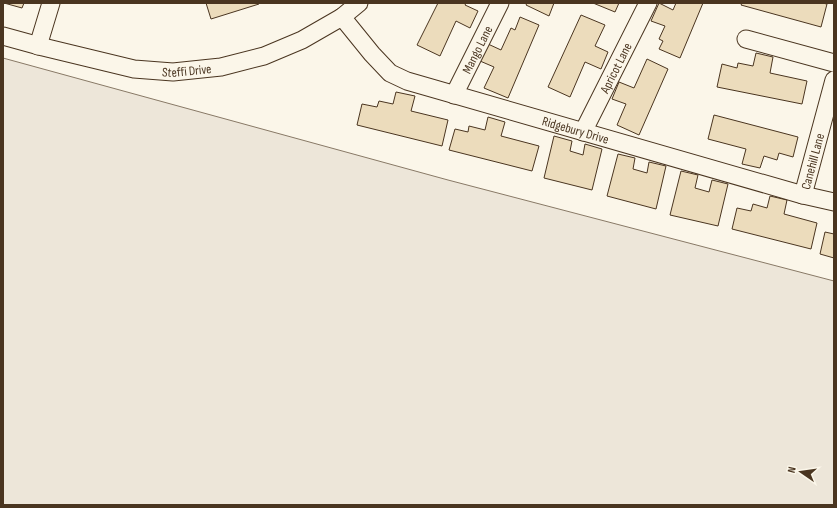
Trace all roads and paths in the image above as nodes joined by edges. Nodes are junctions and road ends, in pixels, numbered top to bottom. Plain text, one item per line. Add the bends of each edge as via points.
1 (51, 3) edge
2 (359, 3) edge
3 (500, 3) edge
4 (648, 3) edge
5 (342, 17) junction
6 (3, 36) edge
7 (746, 39) dead end
8 (38, 46) junction
9 (834, 63) edge
10 (834, 80) edge
11 (454, 95) junction
12 (583, 132) junction
13 (803, 195) junction
14 (834, 202) edge

1 - 8 street
2 - 5 street, Steffi Drive
3 - 11 street, Mango Lane
4 - 12 street, Apricot Lane
5 - 8 street, Steffi Drive via 302,40 264,56 221,67 173,72 134,69
5 - 11 street, Ridgebury Drive via 390,72 406,81
6 - 8 street, Steffi Drive
7 - 9 street
10 - 13 street, Canehill Lane
11 - 12 street, Ridgebury Drive
12 - 13 street, Ridgebury Drive
13 - 14 street, Ridgebury Drive

